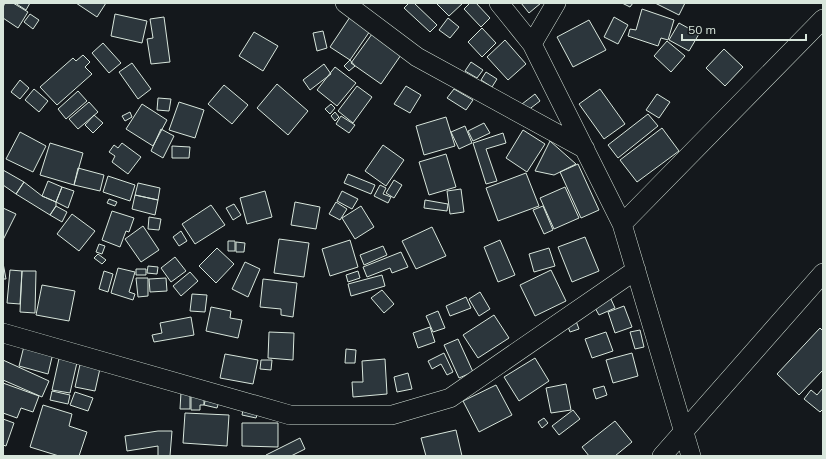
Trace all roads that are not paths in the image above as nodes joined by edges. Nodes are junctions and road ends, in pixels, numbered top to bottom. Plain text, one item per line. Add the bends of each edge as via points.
1 (345, 3) edge
2 (499, 3) edge
3 (556, 3) edge
4 (823, 19) edge
5 (532, 44) junction
6 (584, 149) junction
7 (622, 224) junction
8 (636, 270) junction
9 (823, 273) edge
10 (3, 333) edge
11 (684, 432) junction
12 (662, 456) edge
13 (691, 456) edge

1 - 6 street via 417,57
2 - 5 street
3 - 5 street
4 - 7 street
5 - 6 street
6 - 7 street
7 - 8 street
8 - 10 street via 450,398 392,415 290,415
8 - 11 street
9 - 11 street
11 - 12 street
11 - 13 street

